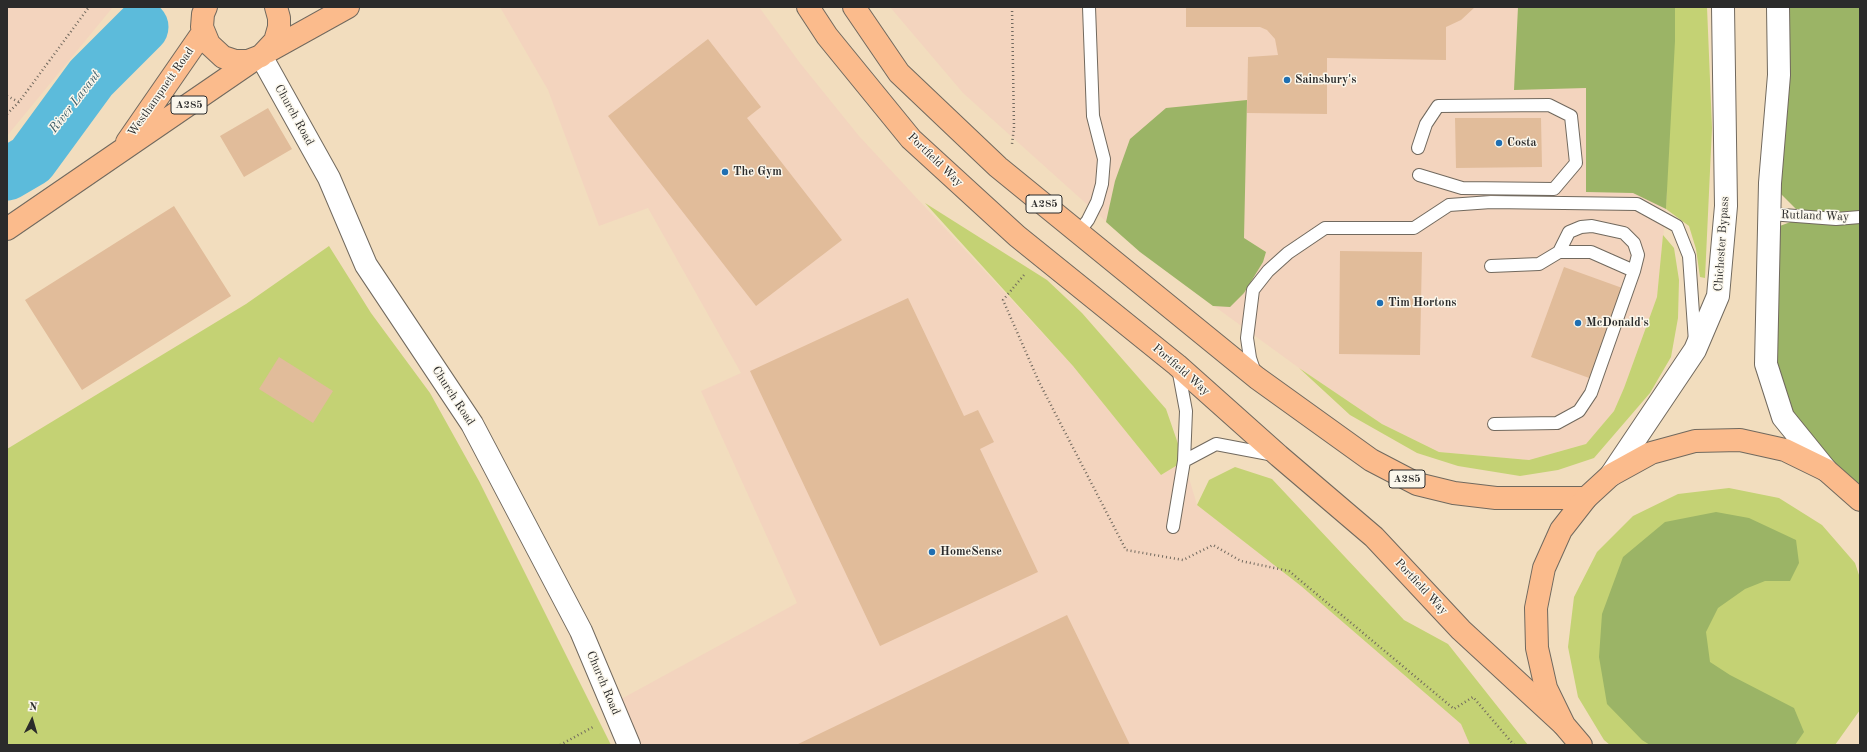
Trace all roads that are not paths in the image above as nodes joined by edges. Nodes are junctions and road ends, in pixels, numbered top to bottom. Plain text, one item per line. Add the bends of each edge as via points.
1 (276, 7) edge
2 (348, 7) edge
3 (808, 7) edge
4 (854, 7) edge
5 (1089, 7) edge
6 (1723, 7) edge
7 (1778, 7) edge
8 (204, 8) edge
9 (203, 32) junction
10 (259, 56) junction
11 (1418, 148) dead end
12 (120, 152) junction
13 (1419, 175) dead end
14 (1770, 214) junction
15 (1860, 217) edge
16 (7, 229) edge
17 (1079, 232) junction
18 (1559, 252) junction
19 (1491, 266) dead end
20 (1634, 271) junction
21 (1695, 350) junction
22 (1177, 365) junction
23 (1257, 378) junction
24 (1494, 424) dead end
25 (1279, 456) junction
26 (1184, 461) junction
27 (1826, 470) junction
28 (1611, 475) junction
29 (1586, 498) junction
30 (1860, 500) edge
31 (1173, 527) dead end
32 (1564, 725) junction
33 (629, 745) edge
34 (1581, 745) edge

1 - 10 main road via 279,18 278,32 272,45
2 - 10 main road, Westhampnett Road / A285
3 - 22 main road, Portfield Way via 827,36 911,139 1017,236
4 - 17 main road, A285 via 899,73 998,166
5 - 17 lane via 1093,116 1104,159 1102,184 1096,202
6 - 21 street, Chichester Bypass via 1726,206 1718,296
7 - 14 street via 1779,75 1770,183
8 - 9 main road
9 - 10 main road via 209,44 223,57 235,61 248,61
9 - 12 main road, Westhampnett Road / A285
10 - 12 main road, Westhampnett Road / A285
10 - 33 street, Church Road via 329,178 366,265 472,424 581,631
11 - 13 lane via 1426,124 1438,106 1549,105 1571,116 1576,163 1554,189 1462,188
12 - 16 main road, Westhampnett Road / A285
14 - 15 lane, Rutland Way via 1836,219
14 - 27 street via 1766,364 1784,417
17 - 23 main road, A285
18 - 19 lane via 1539,264
18 - 20 lane via 1591,252
18 - 20 lane via 1569,232 1580,227 1592,226 1624,233 1634,243 1638,255
20 - 24 lane via 1591,394 1579,411 1557,423
21 - 23 lane via 1688,256 1677,226 1637,204 1491,202 1449,206 1414,228 1326,228 1288,253 1268,271 1253,290 1247,338
21 - 28 street, Chichester Bypass
22 - 25 main road, Portfield Way
22 - 26 lane via 1186,410
23 - 29 main road, A285 via 1371,460 1417,484 1454,493 1496,498
25 - 26 lane via 1216,444
25 - 32 main road, Portfield Way via 1374,537 1461,630
26 - 31 lane
27 - 28 main road via 1785,450 1740,440 1710,440 1695,441 1651,453
27 - 30 main road
28 - 29 main road
29 - 32 main road via 1561,530 1544,568 1536,608 1537,648 1546,688
32 - 34 main road

